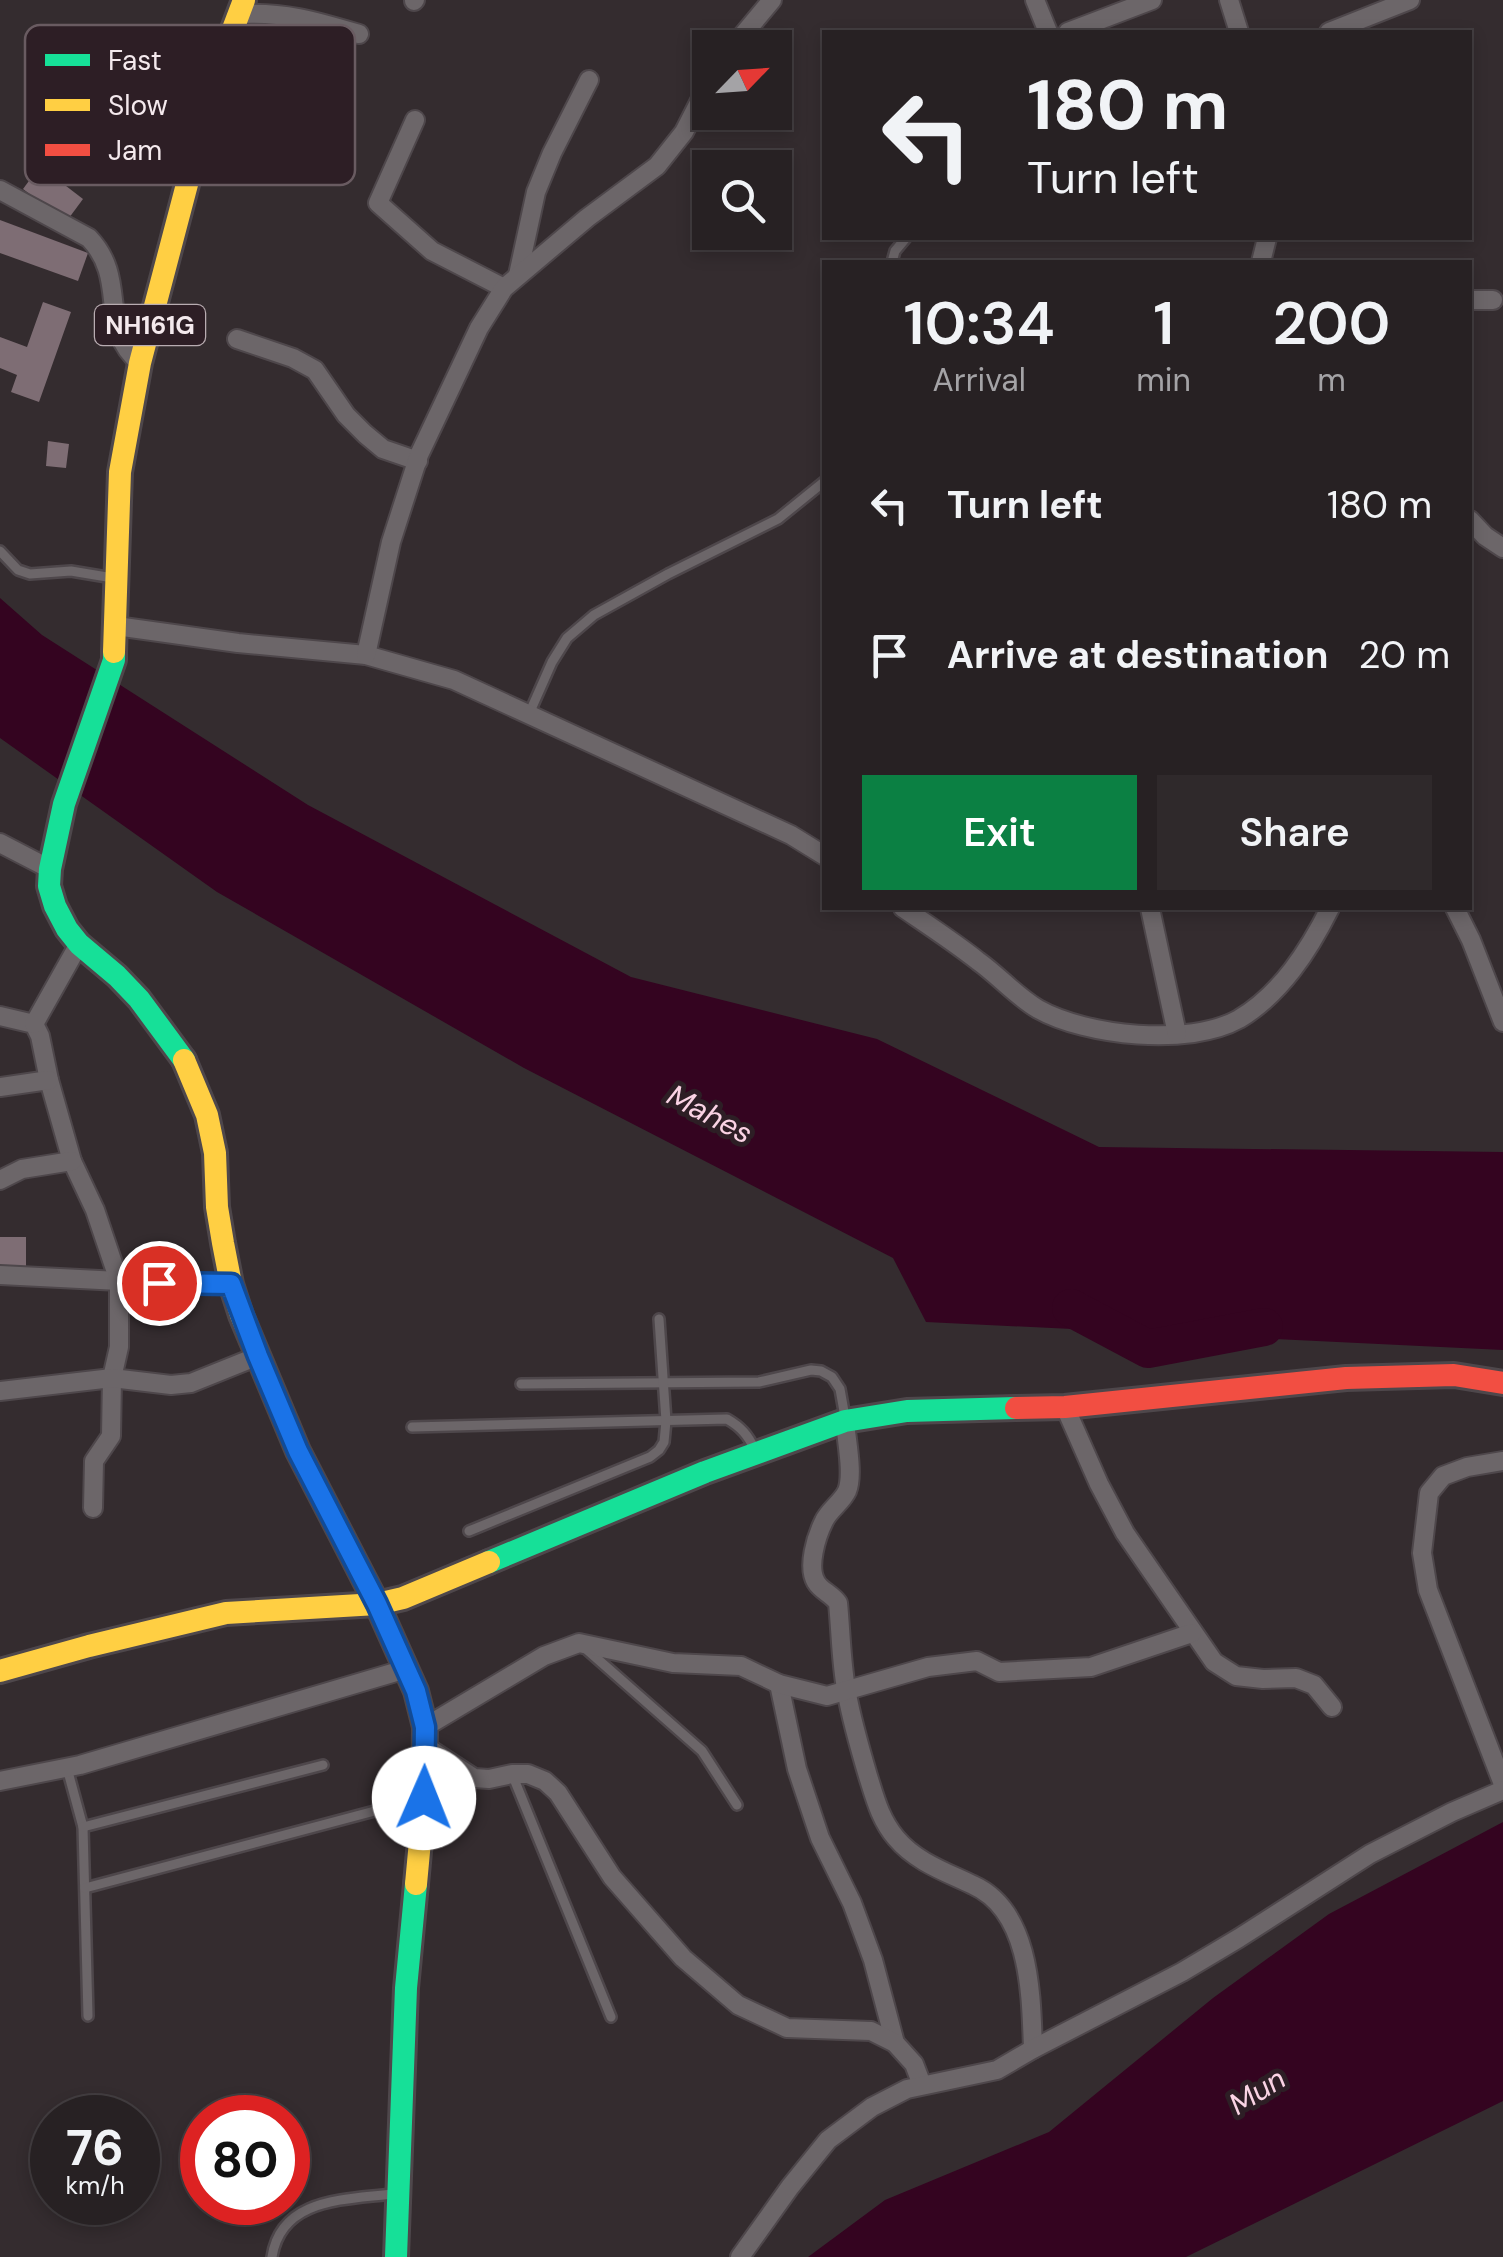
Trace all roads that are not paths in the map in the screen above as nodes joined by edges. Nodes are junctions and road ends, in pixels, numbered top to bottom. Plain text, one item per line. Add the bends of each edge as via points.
1 (772, 0) edge
2 (1035, 0) edge
3 (1152, 0) edge
4 (1229, 0) edge
5 (1410, 0) edge
6 (242, 7) edge
7 (328, 25) edge
8 (747, 30) edge
9 (1047, 30) edge
10 (1073, 30) edge
11 (1239, 30) edge
12 (1335, 30) edge
13 (355, 33) edge
14 (360, 34) dead end
15 (590, 80) dead end
16 (692, 116) edge
17 (416, 120) dead end
18 (187, 185) edge
19 (0, 190) edge
20 (510, 282) junction
21 (1472, 300) edge
22 (1493, 300) dead end
23 (236, 339) dead end
24 (140, 363) junction
25 (418, 460) junction
26 (822, 482) edge
27 (1472, 522) edge
28 (1503, 548) edge
29 (0, 552) edge
30 (116, 578) junction
31 (116, 626) junction
32 (366, 655) junction
33 (529, 714) junction
34 (0, 843) edge
35 (822, 854) edge
36 (50, 868) junction
37 (906, 910) edge
38 (1150, 910) edge
39 (1329, 910) edge
40 (1456, 910) edge
41 (79, 944) junction
42 (0, 1016) edge
43 (1503, 1022) edge
44 (34, 1024) junction
45 (1177, 1034) junction
46 (48, 1080) junction
47 (0, 1087) edge
48 (72, 1161) junction
49 (0, 1180) edge
50 (0, 1275) edge
51 (120, 1282) junction
52 (231, 1284) junction
53 (659, 1318) dead end
54 (258, 1356) junction
55 (112, 1378) junction
56 (663, 1382) junction
57 (1503, 1382) edge
58 (521, 1384) dead end
59 (0, 1391) edge
60 (1066, 1408) junction
61 (845, 1420) junction
62 (666, 1421) junction
63 (412, 1427) dead end
64 (756, 1452) junction
65 (1503, 1461) edge
66 (92, 1508) dead end
67 (469, 1531) dead end
68 (377, 1604) junction
69 (1192, 1633) junction
70 (580, 1643) junction
71 (406, 1668) junction
72 (0, 1671) edge
73 (779, 1684) junction
74 (846, 1691) junction
75 (1332, 1707) dead end
76 (425, 1737) junction
77 (324, 1765) dead end
78 (67, 1768) junction
79 (512, 1774) junction
80 (0, 1781) edge
81 (1503, 1787) edge
82 (424, 1798) junction
83 (736, 1805) dead end
84 (84, 1827) junction
85 (85, 1888) junction
86 (88, 2016) dead end
87 (611, 2017) dead end
88 (895, 2043) junction
89 (1033, 2048) junction
90 (922, 2086) junction
91 (398, 2193) junction
92 (272, 2257) edge
93 (396, 2257) edge
94 (740, 2257) edge

1 - 8 street
2 - 9 street
3 - 10 street
4 - 11 street
5 - 12 street
6 - 7 street
13 - 14 street
15 - 20 street via 536,192
16 - 20 street via 657,166
17 - 20 street via 378,204 432,252
18 - 24 main road, NH161G
19 - 24 street via 100,250 112,278 120,335
20 - 25 street via 479,328
21 - 22 street
23 - 25 street via 315,370 365,434 383,449
24 - 30 main road, NH161G via 120,472
25 - 32 street
26 - 33 lane via 778,519 594,615 567,638
27 - 28 street
29 - 30 lane via 30,574
30 - 31 main road, NH161G
31 - 32 street
31 - 36 main road, NH161G via 114,660 64,804
32 - 33 street via 454,680
33 - 35 street
34 - 36 street
36 - 41 main road, NH161G via 55,906
37 - 45 street via 1040,1010 1099,1030
38 - 45 street
39 - 45 street via 1292,971 1262,1001 1238,1020
40 - 43 street
41 - 44 street
41 - 52 main road, NH161G via 139,1000 180,1052 194,1082 215,1152
42 - 44 street
44 - 46 street
46 - 47 street
46 - 48 street
48 - 49 street via 22,1168
48 - 51 street
50 - 51 street
51 - 52 street
51 - 55 street
52 - 54 main road, NH161G
53 - 56 lane
54 - 55 street via 191,1383
54 - 68 main road, NH161G via 298,1451
55 - 59 street
55 - 66 street via 111,1436 94,1461
56 - 58 lane
56 - 61 lane via 759,1382 821,1371 840,1389
56 - 62 lane
57 - 60 main road via 1346,1378
60 - 61 main road via 907,1411
60 - 69 street via 1126,1533
61 - 64 main road
61 - 74 street via 850,1480 824,1520 813,1576 838,1603
62 - 63 lane
62 - 64 lane via 727,1419 748,1434
62 - 67 lane via 664,1442 650,1457
64 - 68 main road via 422,1592
65 - 81 street via 1443,1476 1428,1493 1422,1553 1428,1590
68 - 71 main road, NH161G
68 - 72 main road via 226,1613
69 - 74 street via 1091,1667 998,1672 977,1661
69 - 75 street via 1214,1662 1236,1676 1296,1678 1314,1685
70 - 73 street via 673,1664 741,1666
70 - 76 street via 544,1656
70 - 83 lane via 702,1752
71 - 76 main road, NH161G
71 - 78 street
73 - 74 street via 827,1696
73 - 88 street via 796,1769 874,1960
74 - 89 street via 876,1808 896,1839 928,1865 977,1886 1010,1920 1031,1989
76 - 79 street via 474,1778
76 - 82 main road, NH161G
77 - 84 lane
78 - 80 street
78 - 84 lane
79 - 87 lane
79 - 88 street via 545,1781 558,1794 612,1877 683,1958 738,2005 788,2028 871,2031
81 - 89 street via 1370,1854 1196,1964
82 - 85 lane
82 - 91 main road, NH161G via 406,1988
84 - 85 lane
85 - 86 lane
88 - 90 street
89 - 90 street via 998,2070
90 - 94 street via 872,2108 828,2140
91 - 92 lane via 318,2204 286,2222
91 - 93 main road, NH161G

